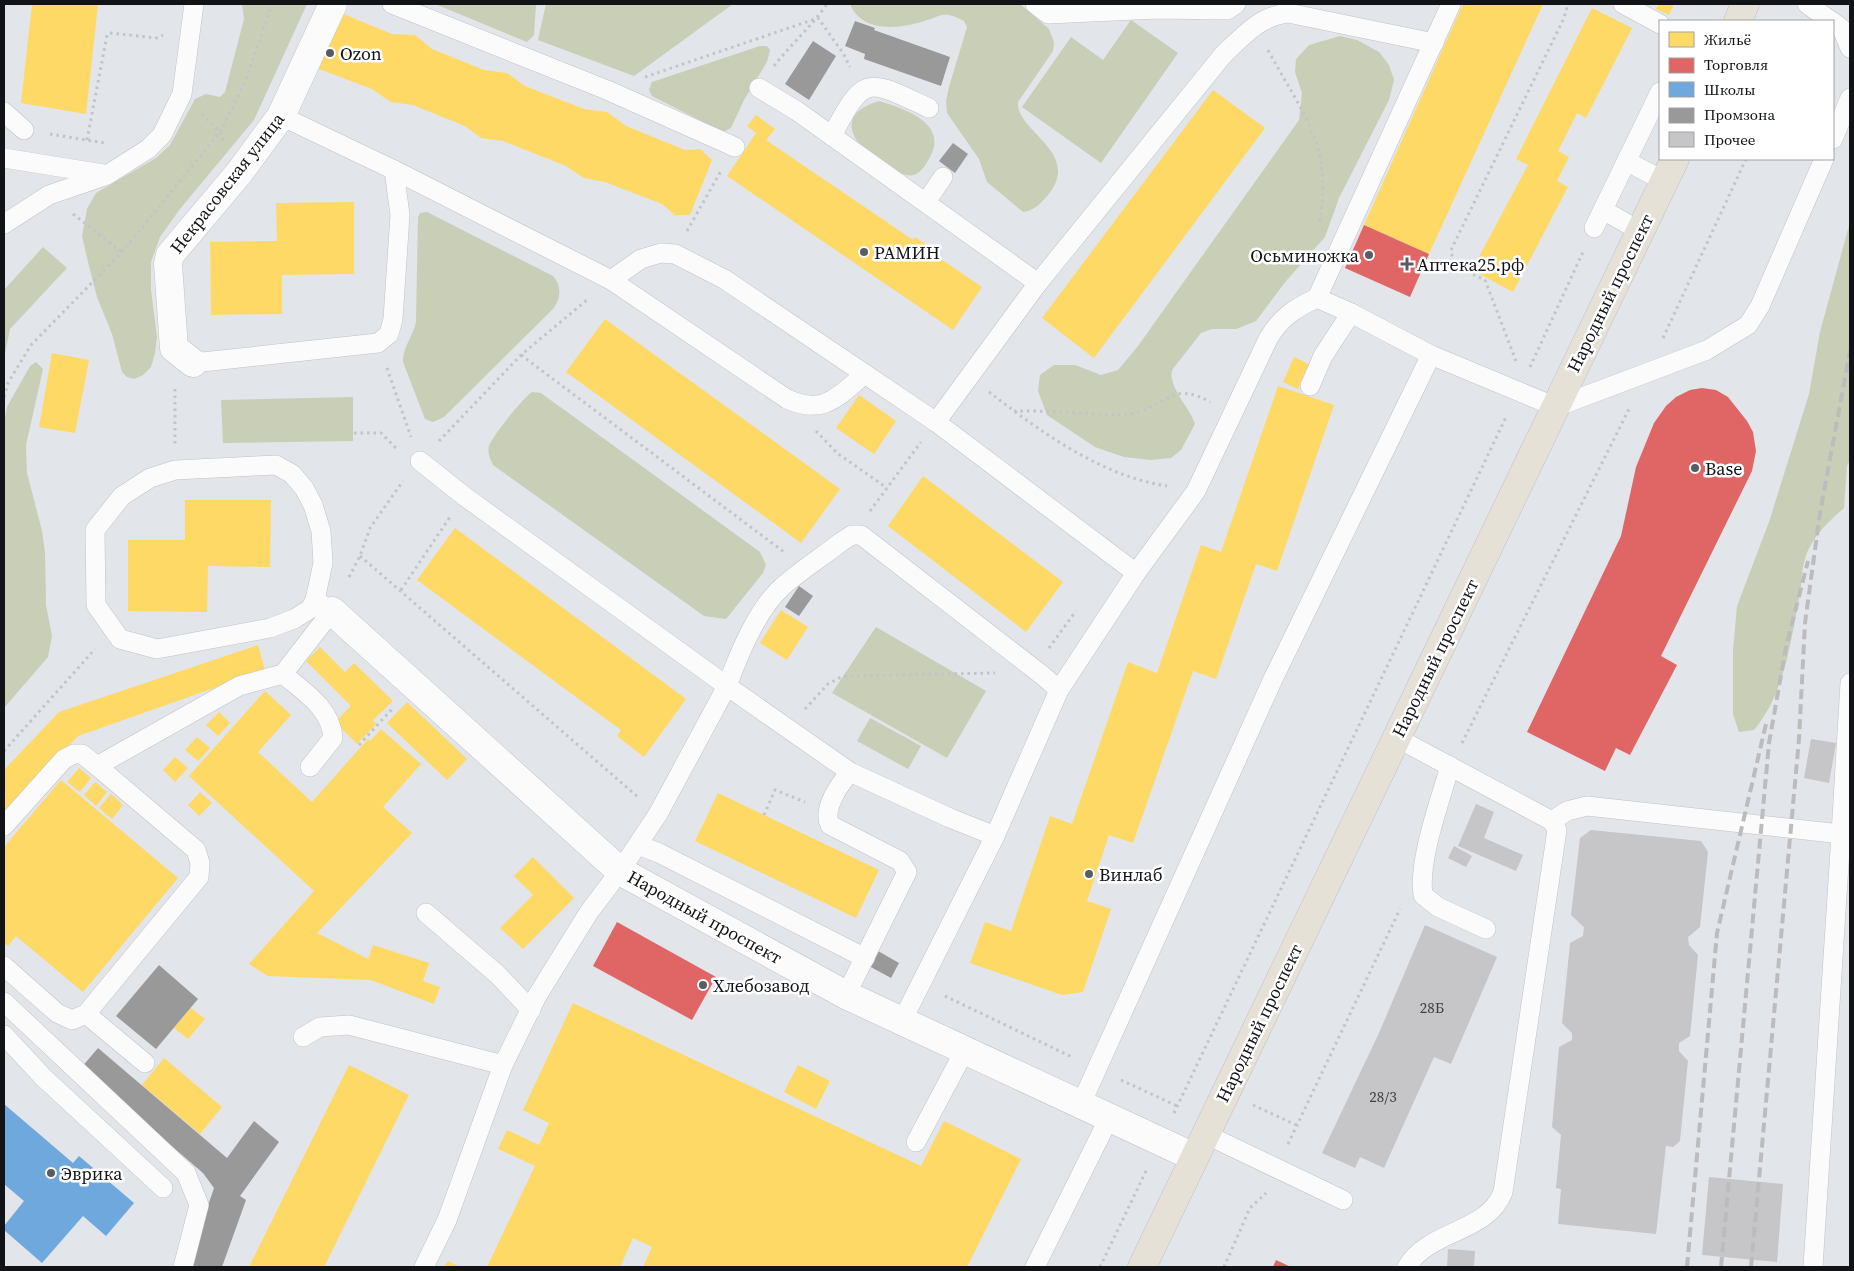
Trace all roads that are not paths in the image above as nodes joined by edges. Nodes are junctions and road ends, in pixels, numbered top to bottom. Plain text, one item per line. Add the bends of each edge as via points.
1 (194, 4) edge
2 (333, 4) edge
3 (392, 4) edge
4 (1035, 4) edge
5 (1451, 4) edge
6 (1624, 4) edge
7 (1745, 4) edge
8 (1807, 4) edge
9 (1232, 7) edge
10 (1738, 20) edge
11 (1829, 20) edge
12 (1659, 23) edge
13 (1834, 23) edge
14 (1240, 38) junction
15 (1434, 43) junction
16 (1850, 48) edge
17 (759, 88) dead end
18 (1850, 98) edge
19 (1658, 103) edge
20 (929, 108) dead end
21 (4, 112) edge
22 (281, 116) junction
23 (24, 130) road end
24 (832, 136) junction
25 (1834, 137) edge
26 (735, 147) dead end
27 (4, 158) edge
28 (1824, 160) edge
29 (1628, 162) junction
30 (394, 170) junction
31 (1669, 170) edge
32 (107, 174) junction
33 (943, 177) dead end
34 (926, 202) junction
35 (1603, 210) junction
36 (4, 224) edge
37 (1594, 228) road end
38 (1640, 231) junction
39 (611, 280) junction
40 (1038, 283) junction
41 (1317, 298) junction
42 (1352, 313) junction
43 (1431, 355) junction
44 (184, 356) joint
45 (866, 374) junction
46 (1310, 386) dead end
47 (1556, 406) junction
48 (936, 422) junction
49 (420, 461) road end
50 (1136, 573) junction
51 (323, 606) junction
52 (283, 674) junction
53 (1850, 683) edge
54 (727, 686) junction
55 (1059, 690) junction
56 (1397, 738) junction
57 (97, 766) junction
58 (1450, 766) junction
59 (310, 767) dead end
60 (850, 772) junction
61 (1552, 822) junction
62 (4, 826) edge
63 (1841, 834) junction
64 (995, 836) junction
65 (638, 845) junction
66 (620, 871) junction
67 (426, 913) dead end
68 (1486, 929) dead end
69 (865, 958) junction
70 (4, 966) edge
71 (846, 995) junction
72 (4, 1002) edge
73 (530, 1010) junction
74 (86, 1014) junction
75 (902, 1021) junction
76 (4, 1035) edge
77 (303, 1037) dead end
78 (965, 1050) junction
79 (145, 1063) dead end
80 (503, 1065) junction
81 (1081, 1104) junction
82 (1110, 1118) junction
83 (916, 1142) dead end
84 (1199, 1146) junction
85 (163, 1188) dead end
86 (1343, 1200) dead end
87 (183, 1267) edge
88 (424, 1267) edge
89 (1035, 1267) edge
90 (1142, 1267) edge
91 (1407, 1267) edge
92 (1813, 1267) edge

1 - 32 lane via 182,94 162,135 148,149
2 - 22 street, Некрасовская улица
3 - 26 lane via 607,90
4 - 9 lane via 1048,14
5 - 15 lane
6 - 12 lane
7 - 10 main road
8 - 11 lane
9 - 14 lane
13 - 16 lane via 1842,29
14 - 15 lane via 1254,25 1274,14 1288,13
14 - 40 lane
15 - 41 lane
17 - 24 lane
18 - 25 lane
19 - 29 lane
20 - 24 lane via 883,87 871,86 849,104
21 - 23 lane
22 - 30 lane
22 - 44 street, Некрасовская улица via 239,173 170,256 168,264
24 - 34 lane
27 - 32 lane
28 - 47 lane via 1760,306 1748,325 1707,350
29 - 31 lane
29 - 35 lane
30 - 39 lane
30 - 44 lane via 400,215 393,319 389,334 378,342
31 - 38 main road, Народный проспект
32 - 36 lane via 49,195
33 - 34 lane
34 - 40 lane
35 - 37 lane
35 - 38 lane
38 - 47 main road, Народный проспект
39 - 45 lane via 641,259 661,253 675,254 724,279
39 - 45 lane via 801,406 830,402
40 - 48 lane
41 - 42 lane
41 - 50 lane via 1299,306 1278,322 1196,491
42 - 43 lane
42 - 46 lane via 1323,356
43 - 47 lane via 1521,386
43 - 81 lane via 1272,679
45 - 48 lane
47 - 56 main road, Народный проспект
48 - 50 lane
49 - 54 lane
50 - 55 lane
51 - 51 lane via 320,531 313,505 292,474 276,465 175,470 150,478 122,496 95,530 96,605 120,639 157,649 270,628
51 - 52 lane
51 - 66 street, Народный проспект via 378,651
52 - 57 lane via 238,686
52 - 59 lane via 318,704 332,729 333,738
53 - 63 lane
54 - 55 lane via 752,627 782,587 852,536 861,535
54 - 60 lane
54 - 65 lane
55 - 64 lane
56 - 58 lane
56 - 84 main road, Народный проспект
57 - 62 lane via 82,754 64,759
57 - 74 lane via 196,850 200,863 199,877
58 - 61 lane
58 - 68 lane via 1426,852 1421,877 1422,895 1438,907
60 - 64 lane
60 - 69 lane via 840,784 828,812 830,825 900,861 907,872
61 - 63 lane via 1567,812 1587,806
61 - 91 lane via 1557,830 1504,1192 1500,1202 1485,1216 1421,1249
63 - 92 lane
64 - 75 lane
65 - 66 lane
65 - 69 lane
66 - 71 street, Народный проспект
66 - 73 lane via 589,912
67 - 73 lane via 498,975
69 - 71 lane
70 - 74 lane via 57,1013 72,1020
71 - 75 street, Народный проспект
72 - 87 lane via 186,1173 199,1205
73 - 80 lane
74 - 79 lane
75 - 78 street, Народный проспект
76 - 85 lane via 44,1078
77 - 80 lane via 320,1027 349,1025
78 - 81 street, Народный проспект
78 - 83 lane
80 - 88 lane via 447,1220
81 - 82 street, Народный проспект
82 - 84 street, Народный проспект via 1161,1141
82 - 89 lane
84 - 86 lane
84 - 90 main road, Народный проспект

